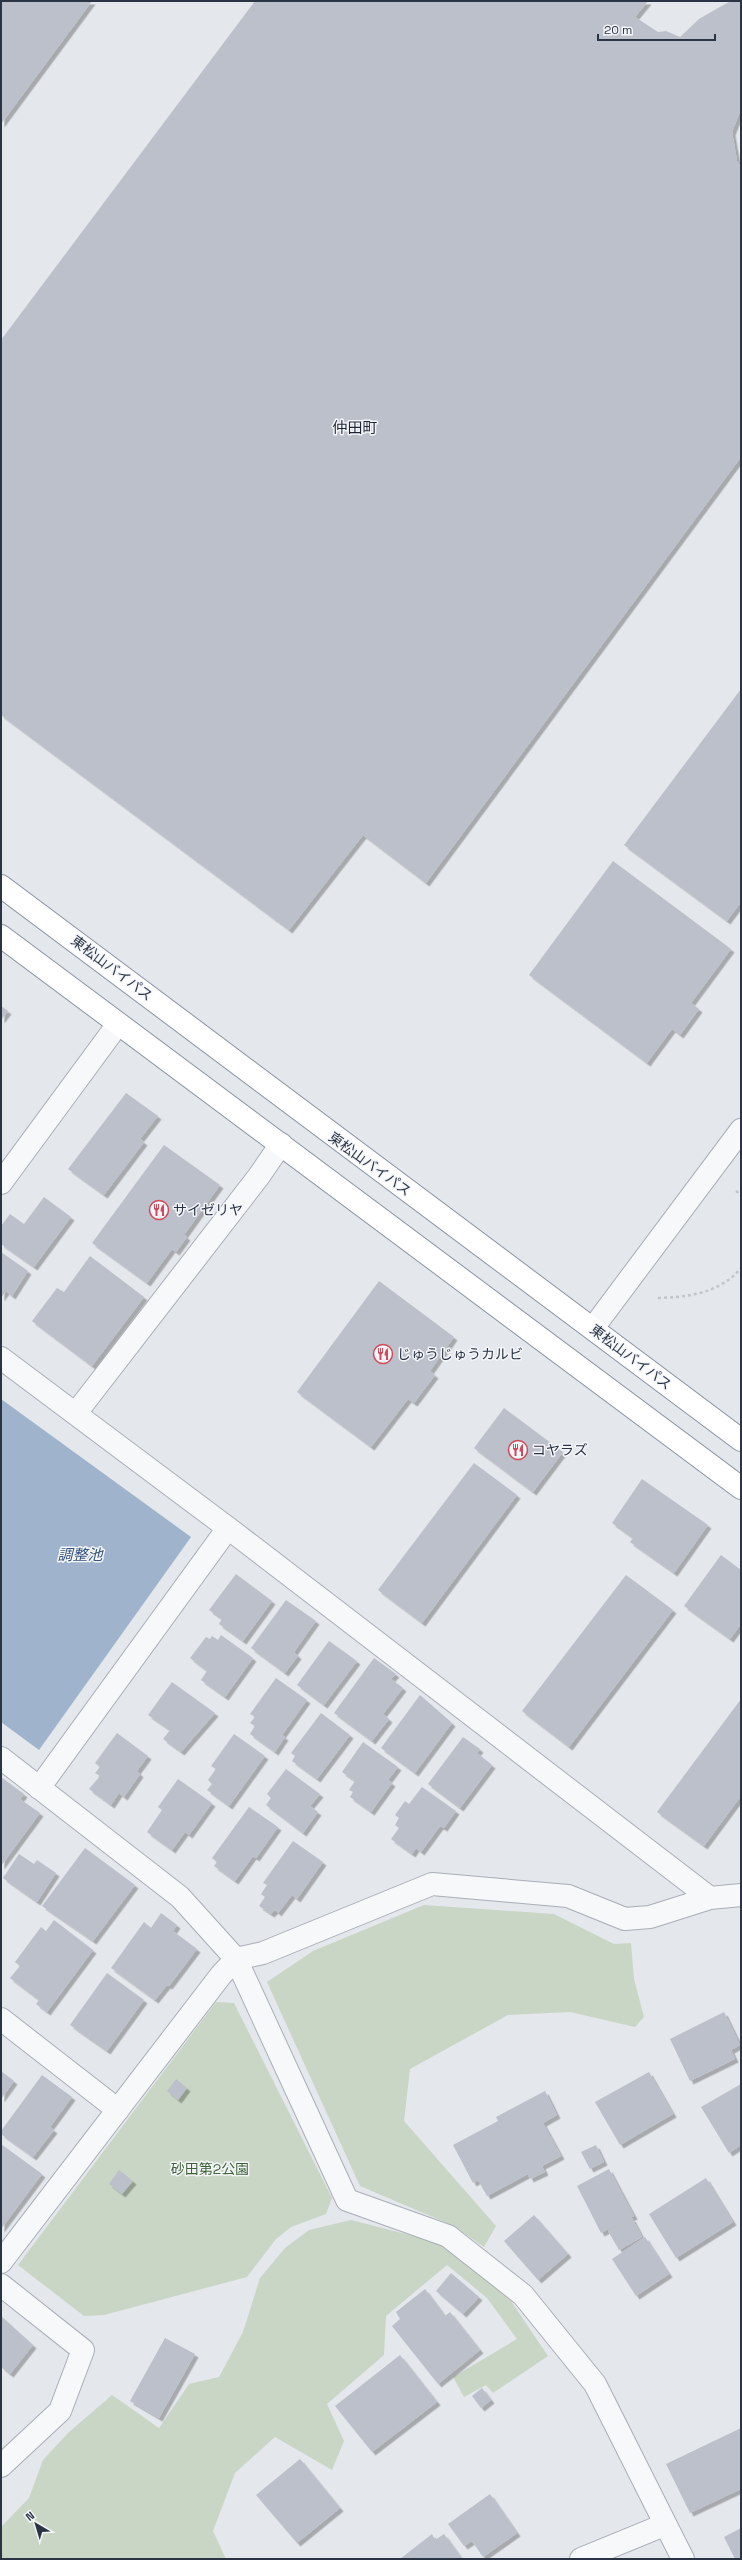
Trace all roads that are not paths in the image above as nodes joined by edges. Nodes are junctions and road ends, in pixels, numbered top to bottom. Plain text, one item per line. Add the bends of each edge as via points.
1 (1, 886) edge
2 (1, 936) edge
3 (118, 1024) junction
4 (741, 1130) edge
5 (281, 1144) junction
6 (1, 1183) edge
7 (593, 1328) junction
8 (1, 1358) edge
9 (76, 1413) junction
10 (741, 1440) edge
11 (741, 1488) edge
12 (228, 1528) junction
13 (1, 1758) edge
14 (39, 1788) junction
15 (741, 1895) edge
16 (710, 1898) junction
17 (236, 1959) junction
18 (1, 2019) edge
19 (118, 2110) junction
20 (1, 2262) edge
21 (1, 2285) edge
22 (1, 2466) edge
23 (664, 2525) junction
24 (580, 2559) edge
25 (682, 2559) edge

1 - 7 highway, 東松山バイパス via 325,1131
2 - 3 highway
3 - 5 highway
3 - 6 street
4 - 7 street
5 - 9 street
5 - 11 highway
7 - 10 highway, 東松山バイパス
8 - 9 street
9 - 12 street
12 - 14 street
12 - 16 street
13 - 14 street
14 - 17 street via 180,1897
15 - 16 street
16 - 17 street via 650,1917 625,1919 568,1896 432,1884 262,1953
17 - 19 street
17 - 23 street via 347,2200 448,2236 523,2295 595,2384
18 - 19 street
19 - 20 street
21 - 22 street via 83,2350 60,2410
23 - 24 street
23 - 25 street

